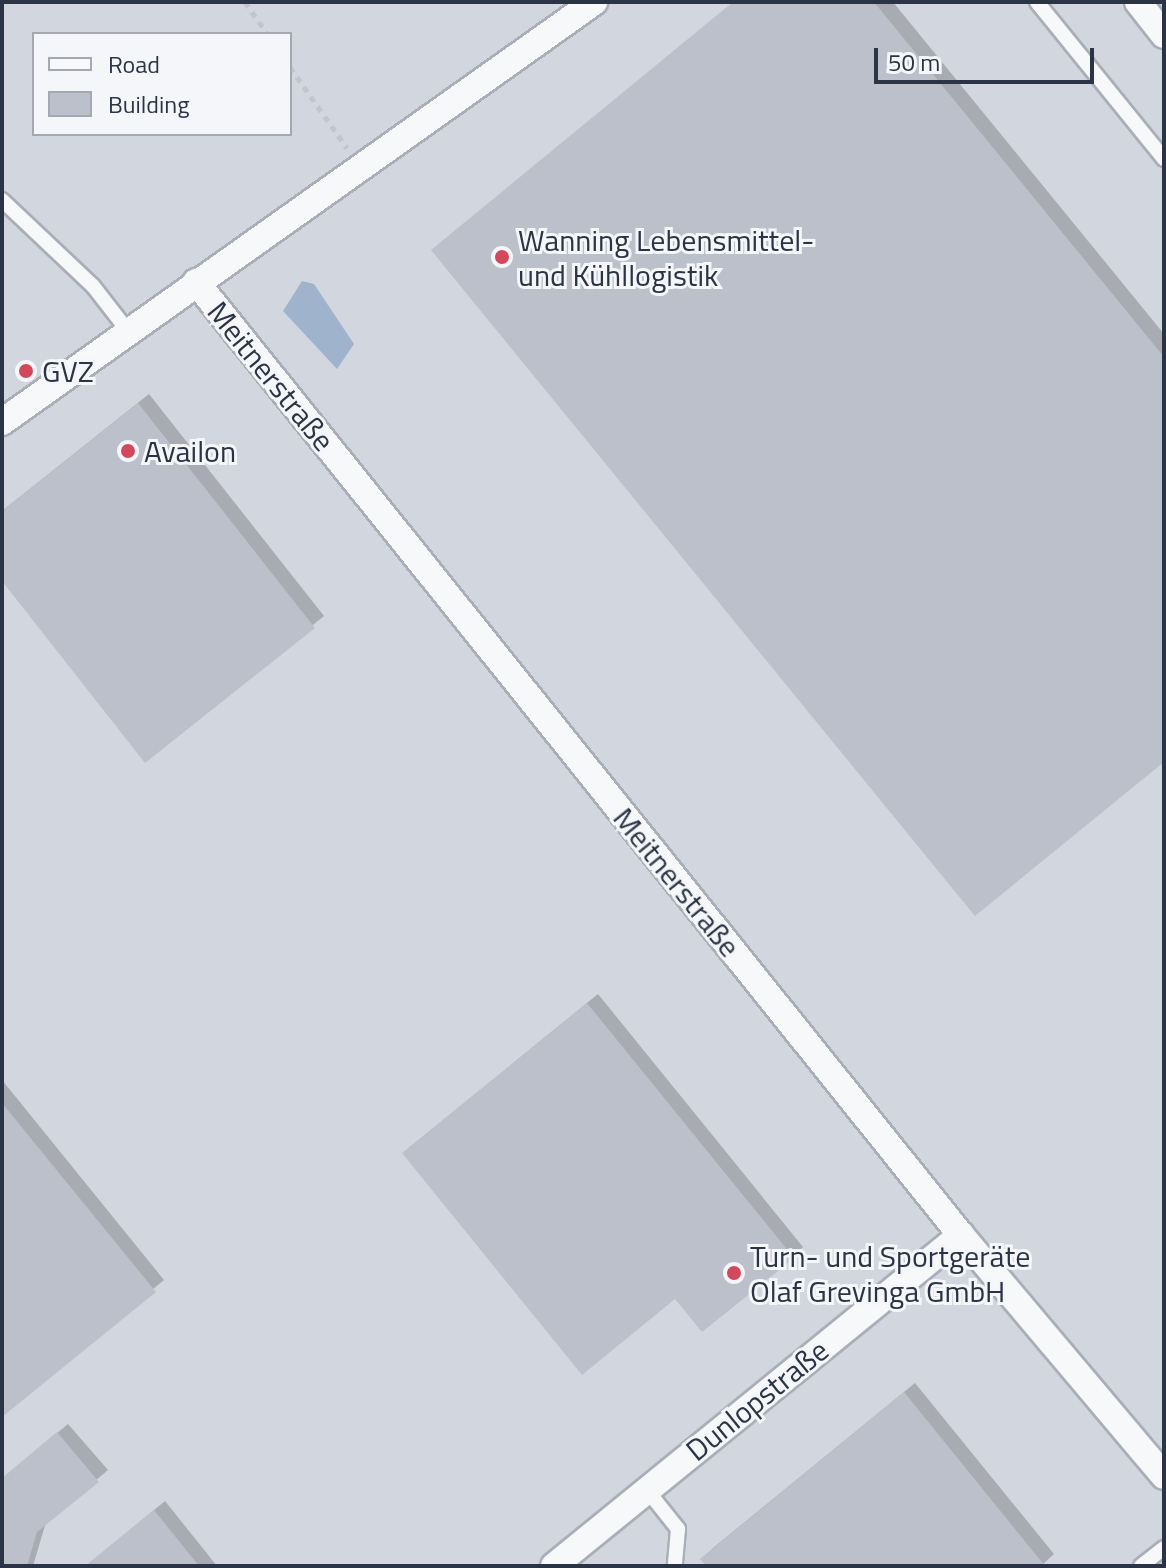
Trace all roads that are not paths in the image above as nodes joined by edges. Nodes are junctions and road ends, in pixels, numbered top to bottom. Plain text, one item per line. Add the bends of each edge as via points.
1 (594, 2) edge
2 (1037, 2) edge
3 (1138, 2) edge
4 (1164, 35) edge
5 (1164, 159) edge
6 (2, 200) edge
7 (196, 282) junction
8 (128, 331) junction
9 (2, 422) edge
10 (961, 1235) junction
11 (1164, 1476) edge
12 (647, 1490) junction
13 (1164, 1548) edge
14 (554, 1566) edge
15 (675, 1566) edge
16 (1141, 1566) edge

1 - 7 street
2 - 5 lane
3 - 4 street
6 - 8 lane via 93,286
7 - 8 street
7 - 10 street, Meitnerstraße
8 - 9 street
10 - 11 street, Meitnerstraße
10 - 12 street, Dunlopstraße
12 - 14 street, Dunlopstraße
12 - 15 lane via 678,1529
13 - 16 lane

